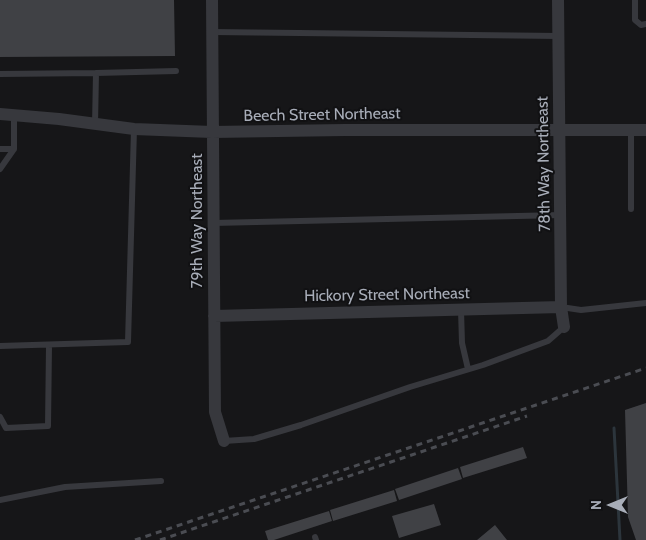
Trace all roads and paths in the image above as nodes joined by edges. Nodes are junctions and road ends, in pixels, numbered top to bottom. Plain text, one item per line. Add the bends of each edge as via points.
1 (212, 0) edge
2 (558, 0) edge
3 (635, 0) edge
4 (646, 24) edge
5 (212, 32) junction
6 (559, 36) junction
7 (176, 72) dead end
8 (96, 73) junction
9 (0, 74) edge
10 (0, 114) edge
11 (14, 115) junction
12 (95, 125) junction
13 (134, 129) junction
14 (632, 130) junction
15 (646, 130) edge
16 (560, 131) junction
17 (212, 132) junction
18 (0, 149) edge
19 (14, 149) junction
20 (0, 169) edge
21 (632, 209) dead end
22 (561, 215) junction
23 (213, 223) junction
24 (646, 303) edge
25 (561, 307) junction
26 (461, 310) junction
27 (214, 316) junction
28 (564, 327) joint
29 (0, 346) edge
30 (49, 346) junction
31 (468, 369) junction
32 (0, 417) edge
33 (224, 441) joint
34 (161, 480) dead end
35 (0, 500) edge

1 - 5 street, 79th Way Northeast
2 - 6 street, 78th Way Northeast
3 - 4 lane via 635,20
5 - 6 lane
5 - 17 street, 79th Way Northeast
6 - 16 street, 78th Way Northeast
7 - 8 lane
8 - 9 lane
8 - 12 lane
10 - 11 street, Beech Street Northeast
11 - 12 street, Beech Street Northeast via 59,118
11 - 19 lane
12 - 13 street, Beech Street Northeast
13 - 17 street, Beech Street Northeast
13 - 30 lane via 128,342
14 - 15 street, Beech Street Northeast
14 - 16 street, Beech Street Northeast
14 - 21 lane
16 - 17 street, Beech Street Northeast
16 - 22 street, 78th Way Northeast
17 - 23 street, 79th Way Northeast
18 - 19 lane
19 - 20 lane
22 - 23 lane
22 - 25 street, 78th Way Northeast
23 - 27 street, 79th Way Northeast
24 - 25 lane via 582,310
25 - 26 street, Hickory Street Northeast
25 - 28 street, 78th Way Northeast
26 - 27 street, Hickory Street Northeast
26 - 31 lane via 462,343
27 - 33 street, 79th Way Northeast via 215,412
28 - 31 lane via 548,340
29 - 30 lane
30 - 32 lane via 48,426 6,428
31 - 33 lane via 254,439
34 - 35 lane via 65,487

